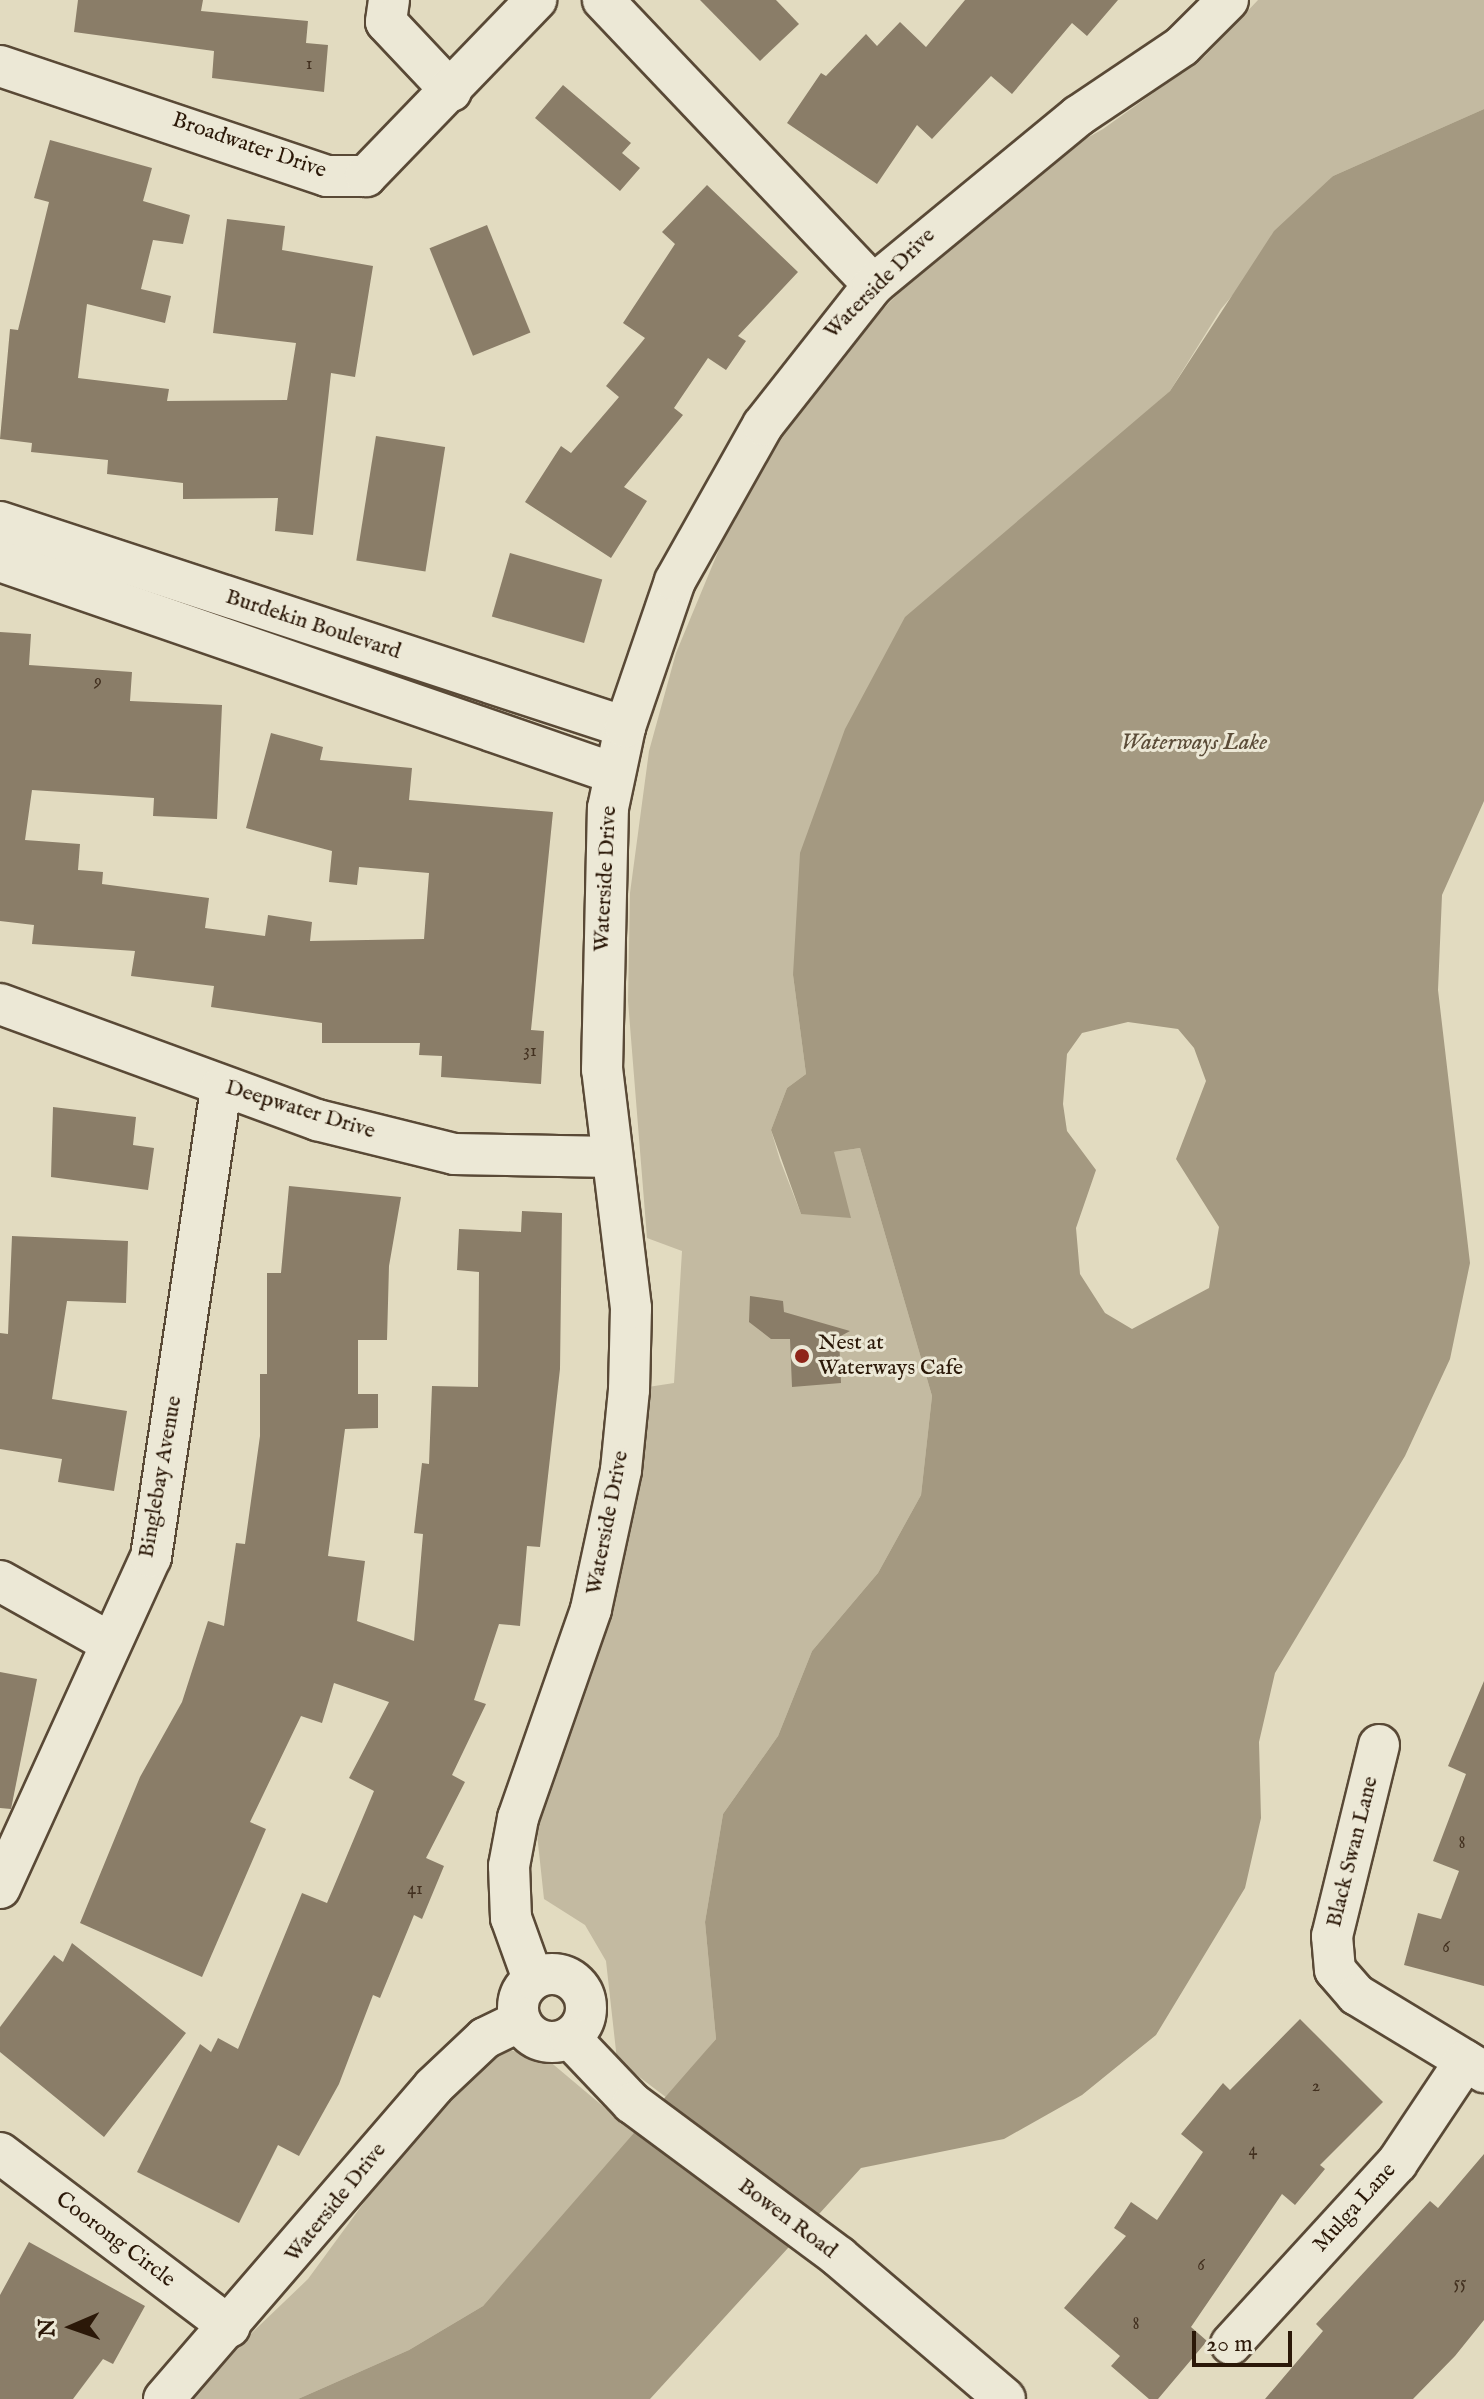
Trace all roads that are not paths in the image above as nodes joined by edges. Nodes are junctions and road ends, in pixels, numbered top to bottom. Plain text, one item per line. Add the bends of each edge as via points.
1 (389, 0) edge
2 (536, 0) edge
3 (603, 0) edge
4 (1228, 0) edge
5 (0, 66) edge
6 (18, 84) edge
7 (451, 91) junction
8 (873, 285) junction
9 (0, 522) edge
10 (0, 561) edge
11 (625, 727) junction
12 (613, 773) junction
13 (0, 1004) edge
14 (221, 1086) junction
15 (612, 1157) junction
16 (0, 1581) edge
17 (111, 1643) junction
18 (1379, 1745) dead end
19 (0, 1888) edge
20 (533, 1979) junction
21 (520, 2021) junction
22 (570, 2038) junction
23 (1475, 2067) edge
24 (0, 2153) edge
25 (230, 2327) junction
26 (1231, 2344) dead end
27 (164, 2399) edge
28 (1005, 2399) edge

1 - 7 street via 386,22
2 - 7 street, Broadwater Drive
3 - 8 street
4 - 8 street, Waterside Drive via 1182,46 1078,116
5 - 6 street, Broadwater Drive
6 - 7 street, Broadwater Drive via 163,117 327,176 366,176
8 - 11 street, Waterside Drive via 812,354 719,494 675,581
9 - 11 street, Burdekin Boulevard
10 - 12 street, Burdekin Boulevard
11 - 12 street, Waterside Drive
12 - 15 street, Waterside Drive via 602,1057
13 - 14 street, Deepwater Drive
14 - 15 street, Deepwater Drive via 454,1154
14 - 17 street, Binglebay Avenue via 151,1557
15 - 20 street, Waterside Drive via 631,1308 629,1390 621,1470 591,1609 518,1818 509,1866 511,1918
16 - 17 street
17 - 19 street, Binglebay Avenue
18 - 23 street, Black Swan Lane via 1332,1936 1335,1970 1357,1995
20 - 21 street via 520,1997
20 - 22 street via 556,1974 577,1985 585,2018
21 - 22 street via 543,2042
21 - 25 street, Waterside Drive via 485,2038 433,2087
22 - 28 street, Bowen Road via 632,2103 839,2257
23 - 26 street, Mulga Lane via 1397,2163
24 - 25 street, Coorong Circle
25 - 27 street, Waterside Drive

